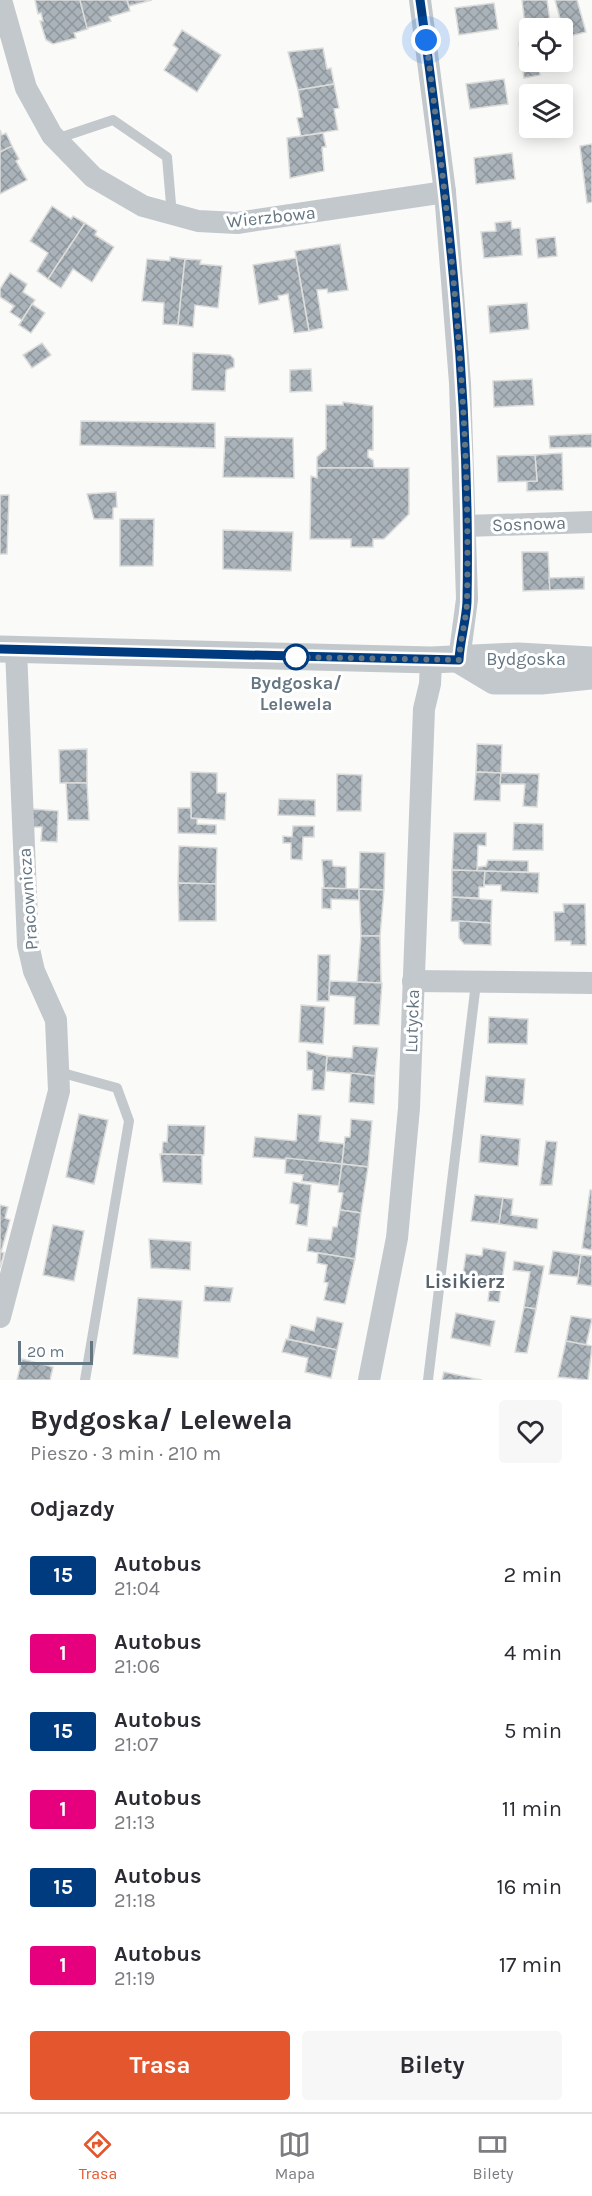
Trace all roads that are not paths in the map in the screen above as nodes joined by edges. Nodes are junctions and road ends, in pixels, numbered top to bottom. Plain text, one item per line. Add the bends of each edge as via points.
1 (1, 0) edge
2 (420, 0) edge
3 (56, 139) junction
4 (445, 192) junction
5 (172, 216) junction
6 (592, 522) edge
7 (466, 526) junction
8 (8, 649) edge
9 (431, 660) junction
10 (459, 660) junction
11 (592, 660) edge
12 (592, 676) edge
13 (413, 981) junction
14 (477, 983) junction
15 (592, 983) edge
16 (59, 1072) junction
17 (0, 1317) edge
18 (85, 1380) edge
19 (369, 1380) edge
20 (428, 1380) edge

1 - 3 street, Wierzbowa via 26,88
2 - 4 street
3 - 5 street, Wierzbowa via 84,170 111,190
3 - 5 lane via 112,120 167,158
4 - 5 street, Wierzbowa via 248,222 212,223
4 - 7 street
6 - 7 street, Sosnowa
7 - 10 street via 466,614
8 - 9 street, Bydgoska
8 - 16 street, Pracownicza via 28,945 34,972 56,1020
9 - 10 street, Bydgoska
9 - 13 street, Lutycka via 424,709
10 - 11 street, Bydgoska via 518,656
10 - 12 street, Bydgoska via 494,681
13 - 14 street
13 - 19 street, Lutycka via 409,1108 397,1238
14 - 15 street
14 - 20 lane
16 - 17 street, Pracownicza via 59,1091
16 - 18 lane via 117,1088 129,1121

